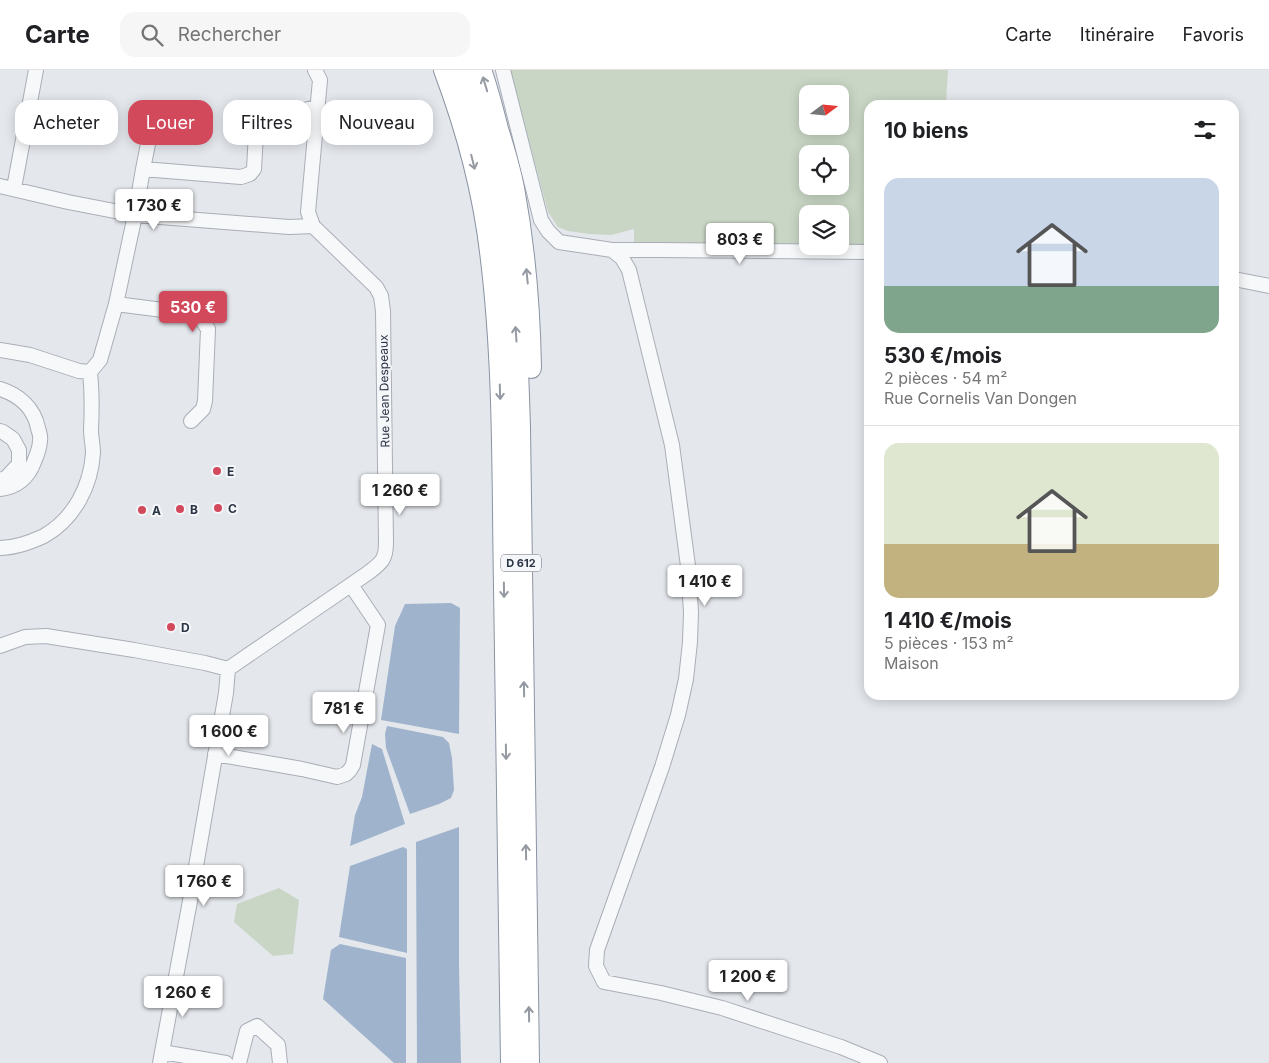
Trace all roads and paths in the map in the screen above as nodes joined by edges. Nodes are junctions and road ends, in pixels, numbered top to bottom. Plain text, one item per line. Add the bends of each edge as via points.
1 (36, 70) edge
2 (315, 70) edge
3 (480, 70) edge
4 (503, 70) edge
5 (450, 73) edge
6 (317, 107) junction
7 (148, 145) edge
8 (143, 168) junction
9 (0, 186) edge
10 (14, 188) junction
11 (135, 215) junction
12 (312, 226) junction
13 (612, 250) junction
14 (864, 252) edge
15 (1239, 280) edge
16 (1269, 286) edge
17 (116, 304) junction
18 (0, 350) edge
19 (90, 372) junction
20 (0, 389) edge
21 (191, 421) dead end
22 (0, 431) edge
23 (0, 480) edge
24 (0, 489) edge
25 (0, 548) edge
26 (521, 569) junction
27 (351, 585) junction
28 (0, 646) edge
29 (228, 669) junction
30 (215, 754) junction
31 (161, 1058) edge
32 (183, 1060) edge
33 (226, 1063) edge
34 (239, 1063) edge
35 (280, 1063) edge
36 (511, 1063) edge
37 (529, 1063) edge
38 (880, 1063) edge

1 - 10 street
2 - 6 street via 320,80
26 -> 3 highway via 530,511 528,289 514,186
4 - 13 street via 541,220 560,242
26 -> 5 highway, D 612 via 518,358 511,269 486,137
5 -> 36 highway, D 612 via 484,214 499,352
6 - 8 street via 260,129 256,133 254,169 250,174 241,177
6 - 12 street via 308,212
7 - 8 street
8 - 11 street
9 - 10 street
10 - 11 street
11 - 12 street
11 - 17 street
12 - 27 street, Rue Jean Despeaux via 376,288 383,311 386,552 381,563
13 - 14 street
13 - 38 street via 622,258 628,270 672,445 691,612 686,679 678,715 597,950 596,966 604,982 722,1008
15 - 16 street
17 - 19 street via 100,360
17 - 21 street via 194,314 208,329 205,401 203,409
18 - 19 street
19 - 25 street via 93,451 81,497 51,532 36,540
20 - 24 street via 22,400 30,409 41,438 31,470 22,481
22 - 23 street via 13,438 19,450 19,464
37 -> 26 highway, D 612
27 - 29 street, Rue Jean Despeaux
27 - 30 street via 378,625 350,770 337,777
28 - 29 street via 25,637 46,636
29 - 30 street
30 - 31 street
31 - 32 street
32 - 33 street
34 - 35 street via 247,1031 257,1026 278,1045

